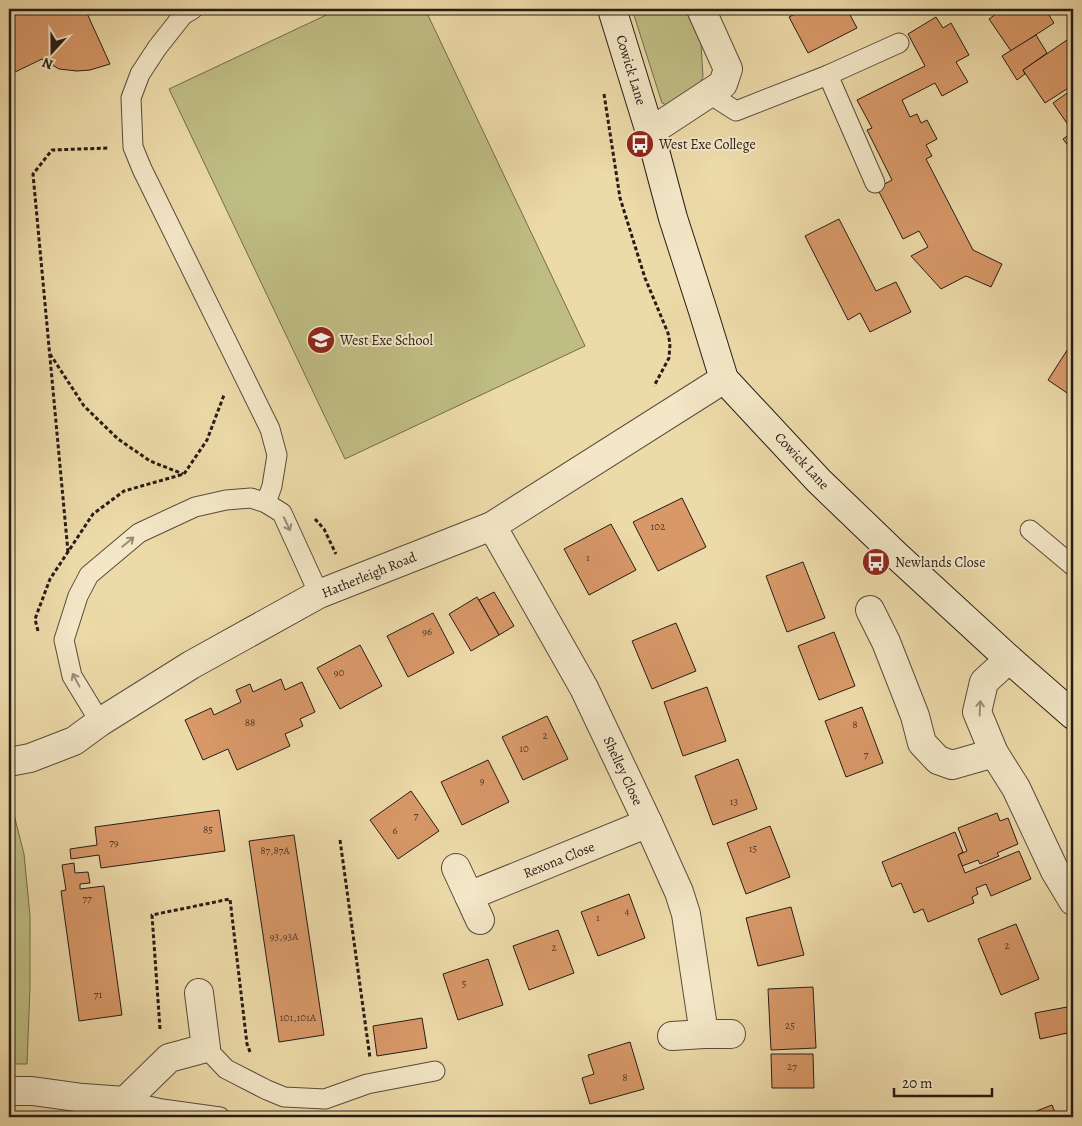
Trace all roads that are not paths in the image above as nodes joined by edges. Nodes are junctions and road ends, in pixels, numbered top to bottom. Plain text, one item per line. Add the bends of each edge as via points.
1 (193, 9) edge
2 (612, 9) edge
3 (702, 9) edge
4 (899, 43) dead end
5 (828, 75) junction
6 (708, 93) junction
7 (650, 132) junction
8 (875, 182) dead end
9 (724, 379) junction
10 (266, 503) junction
11 (492, 526) junction
12 (1030, 530) dead end
13 (1073, 566) edge
14 (319, 594) junction
15 (870, 610) dead end
16 (1009, 659) junction
17 (1073, 715) edge
18 (100, 722) junction
19 (994, 753) junction
20 (9, 762) edge
21 (648, 823) junction
22 (456, 868) dead end
23 (469, 896) junction
24 (1073, 902) edge
25 (480, 920) dead end
26 (199, 993) dead end
27 (704, 1034) junction
28 (731, 1034) dead end
29 (672, 1036) dead end
30 (206, 1048) junction
31 (434, 1071) dead end
32 (9, 1090) edge
33 (125, 1101) junction
34 (220, 1117) edge

1 - 10 lane via 183,15 140,74 131,98 133,146 270,429 277,455
2 - 7 street, Cowick Lane
3 - 6 street via 728,69 723,84
4 - 5 lane
5 - 6 lane via 736,111
5 - 8 lane
6 - 7 street
7 - 9 street, Cowick Lane via 673,218
9 - 11 street, Hatherleigh Road
9 - 16 street, Cowick Lane via 896,556
10 -> 14 lane via 282,513
18 -> 10 lane via 72,676 64,640 78,596 89,575 139,533 195,507 251,498
11 - 14 street, Hatherleigh Road
11 - 21 street, Shelley Close via 584,688
12 - 13 lane
14 - 18 street, Hatherleigh Road via 191,665
15 - 19 street via 912,707 922,743 938,760 952,764
16 - 17 street, Cowick Lane
19 -> 16 street via 977,712 984,682
18 - 20 street, Hatherleigh Road via 74,741 30,758
19 - 24 street via 1016,788
21 - 23 street, Rexona Close
21 - 27 street, Shelley Close via 686,914
22 - 23 street
23 - 25 street
26 - 30 street
27 - 28 street
27 - 29 street
30 - 31 lane via 226,1069 284,1097 325,1099 367,1084
30 - 33 street via 169,1058
32 - 33 street
33 - 34 lane

